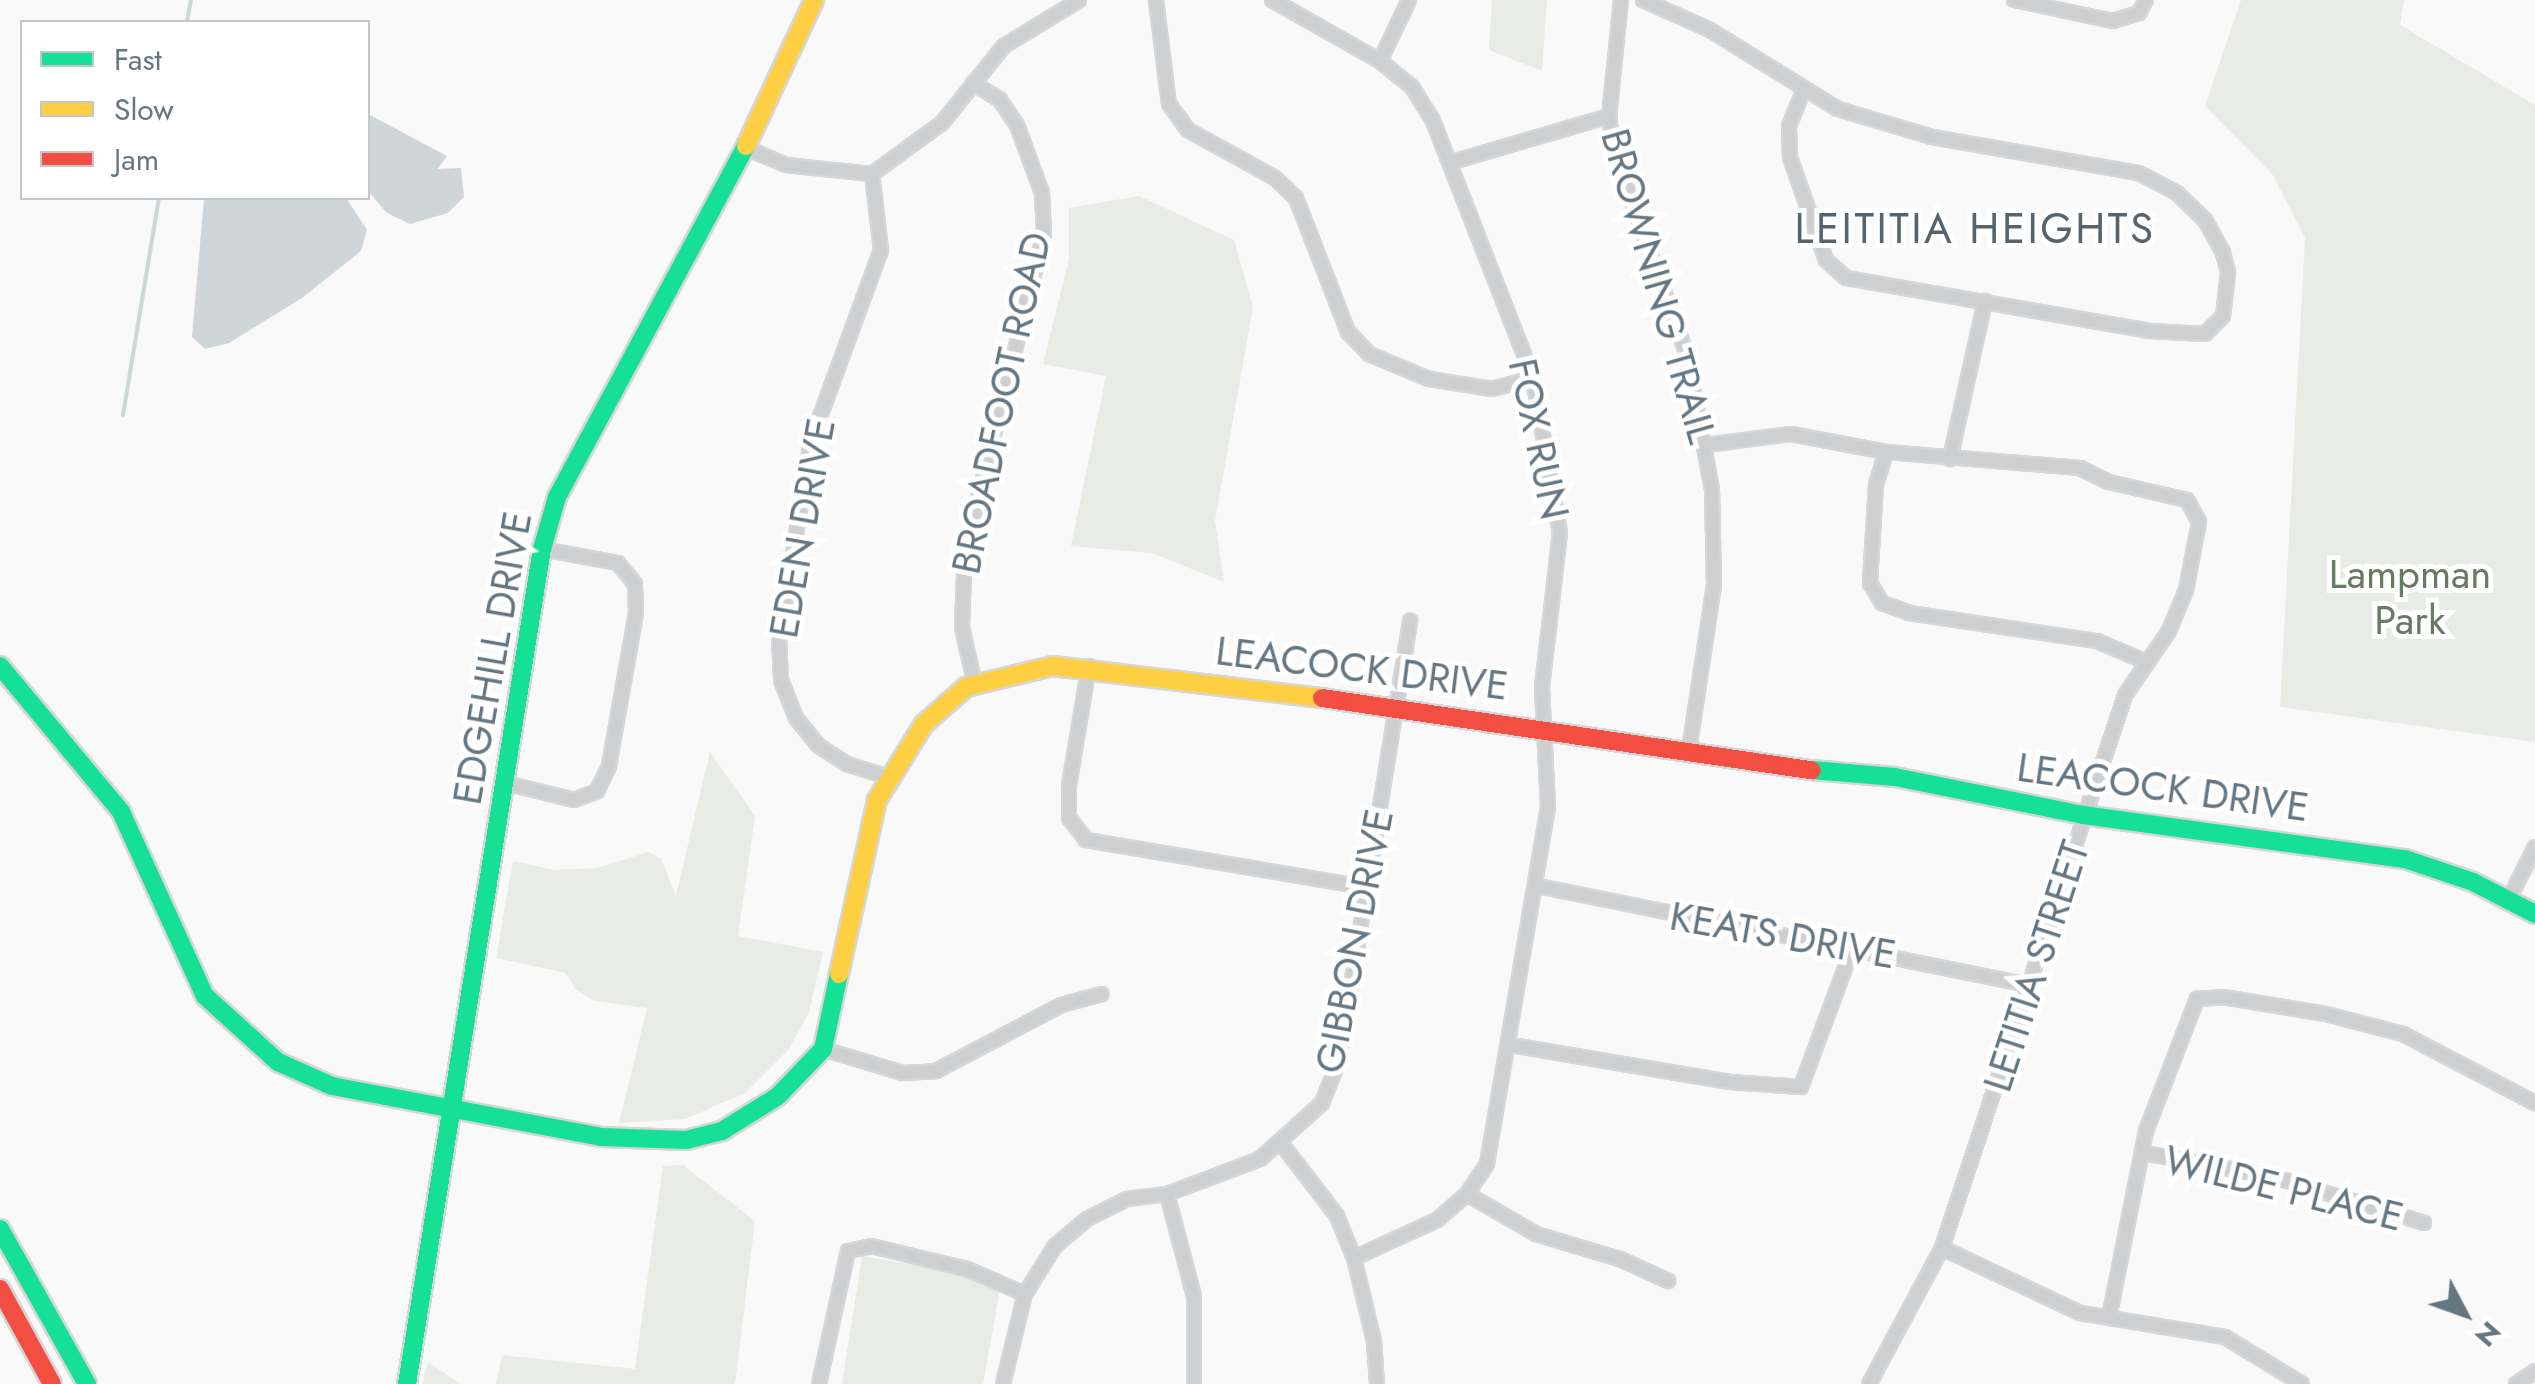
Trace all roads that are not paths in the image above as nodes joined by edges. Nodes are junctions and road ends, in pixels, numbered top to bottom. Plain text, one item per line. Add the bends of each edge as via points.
1 (814, 0) edge
2 (1079, 0) edge
3 (1156, 0) edge
4 (1272, 0) edge
5 (1409, 0) edge
6 (1622, 0) edge
7 (1643, 0) edge
8 (2014, 0) edge
9 (2146, 0) edge
10 (1380, 61) junction
11 (973, 83) junction
12 (1803, 92) junction
13 (1609, 116) junction
14 (746, 148) junction
15 (1452, 162) junction
16 (872, 174) junction
17 (1985, 301) junction
18 (1534, 378) junction
19 (1706, 445) junction
20 (1886, 452) junction
21 (1950, 459) junction
22 (542, 549) junction
23 (1410, 621) dead end
24 (2144, 662) junction
25 (0, 666) edge
26 (1089, 666) junction
27 (975, 685) junction
28 (1398, 711) junction
29 (1544, 728) junction
30 (1689, 750) junction
31 (888, 777) junction
32 (504, 784) junction
33 (2083, 815) junction
34 (2535, 847) edge
35 (1538, 886) junction
36 (1365, 887) junction
37 (2509, 899) junction
38 (2535, 914) edge
39 (1852, 949) junction
40 (2028, 986) junction
41 (1102, 994) dead end
42 (1512, 1045) junction
43 (823, 1049) junction
44 (2535, 1103) edge
45 (452, 1108) junction
46 (1281, 1143) junction
47 (2144, 1153) junction
48 (1167, 1194) junction
49 (1467, 1194) junction
50 (2424, 1223) dead end
51 (0, 1229) edge
52 (1942, 1248) junction
53 (1354, 1258) junction
54 (1668, 1282) dead end
55 (0, 1289) edge
56 (1025, 1294) junction
57 (0, 1309) edge
58 (2109, 1318) junction
59 (2535, 1371) edge
60 (52, 1384) edge
61 (87, 1384) edge
62 (408, 1384) edge
63 (819, 1384) edge
64 (1003, 1384) edge
65 (1194, 1384) edge
66 (1376, 1384) edge
67 (1869, 1384) edge
68 (2302, 1384) edge
69 (2516, 1384) edge

1 - 14 main road, EDGEHILL DRIVE
2 - 11 street via 1004,46
3 - 18 street via 1170,104 1188,130 1276,178 1296,198 1348,332 1369,354 1429,378 1492,389
4 - 10 street, FOX RUN
5 - 10 street
6 - 13 street, BROWNING TRAIL
7 - 12 street via 1710,30
8 - 9 street via 2113,21 2139,14
10 - 15 street, FOX RUN via 1412,88
11 - 16 street via 942,123
11 - 27 street, BROADFOOT ROAD via 1000,100 1018,125 1042,193 1044,234 965,550 962,627
12 - 17 street via 1789,126 1790,158 1826,260 1846,278
12 - 17 street via 1932,137 2139,173 2177,192 2206,220 2228,272 2224,316 2205,334
13 - 15 street
13 - 19 street, BROWNING TRAIL via 1614,152 1686,352
14 - 16 street via 786,165
14 - 22 main road, EDGEHILL DRIVE via 558,497
15 - 18 street, FOX RUN
16 - 31 street, EDEN DRIVE via 882,250 811,442 779,640 781,680 796,718 819,746 846,764
17 - 21 street
18 - 29 street, FOX RUN via 1560,532 1542,688
19 - 20 street, LETITIA STREET via 1791,434
19 - 30 street, BROWNING TRAIL via 1714,585
20 - 21 street, LETITIA STREET
20 - 24 street via 1876,484 1870,583 1882,603 1909,613 2097,641
21 - 24 street, LETITIA STREET via 2080,468 2109,482 2188,500 2199,522 2186,590 2169,630
22 - 32 main road, EDGEHILL DRIVE
22 - 32 street via 618,563 635,584 636,613 610,766 597,791 574,800
23 - 28 street, GIBBON DRIVE
24 - 33 street, LETITIA STREET
25 - 45 main road via 121,812 179,952 205,996 240,1032 284,1067 332,1086
26 - 27 main road, LEACOCK DRIVE via 1053,666
26 - 28 main road, LEACOCK DRIVE
26 - 36 street via 1068,786 1069,818 1086,840
27 - 31 main road, LEACOCK DRIVE via 924,724
28 - 29 main road, LEACOCK DRIVE
28 - 36 street, GIBBON DRIVE
29 - 30 main road, LEACOCK DRIVE
29 - 35 street, FOX RUN via 1548,807
30 - 33 main road, LEACOCK DRIVE via 1895,777
31 - 43 main road, LEACOCK DRIVE via 877,800
32 - 45 main road, EDGEHILL DRIVE
33 - 37 main road, LEACOCK DRIVE via 2404,859
33 - 40 street, LETITIA STREET
34 - 37 street
35 - 39 street, KEATS DRIVE
35 - 42 street, FOX RUN via 1511,1008
36 - 46 street, GIBBON DRIVE via 1339,1060 1322,1103
37 - 38 main road, LEACOCK DRIVE
39 - 40 street, KEATS DRIVE
39 - 42 street via 1801,1087
40 - 52 street, LETITIA STREET
41 - 43 street via 1061,1004 964,1062 936,1071 903,1073
42 - 49 street, FOX RUN via 1487,1164
43 - 45 main road via 778,1096 722,1131 686,1140 602,1137
44 - 47 street via 2403,1034 2223,996 2196,999
45 - 62 main road, EDGEHILL DRIVE
46 - 48 street, GIBBON DRIVE via 1260,1158
46 - 53 street via 1337,1216
47 - 50 street, WILDE PLACE via 2274,1178
47 - 58 street
48 - 56 street, GIBBON DRIVE via 1127,1199 1087,1219 1055,1246
48 - 65 street via 1194,1296 1200,1339
49 - 53 street, FOX RUN via 1437,1220
49 - 54 street via 1536,1234 1620,1259
51 - 61 main road
52 - 58 street via 2041,1300
52 - 67 street, LETITIA STREET
53 - 66 street via 1374,1341
55 - 60 main road
56 - 63 street via 967,1269 872,1246 848,1251
56 - 64 street, GIBBON DRIVE
57 - 60 main road
58 - 68 street via 2225,1337
59 - 69 street

